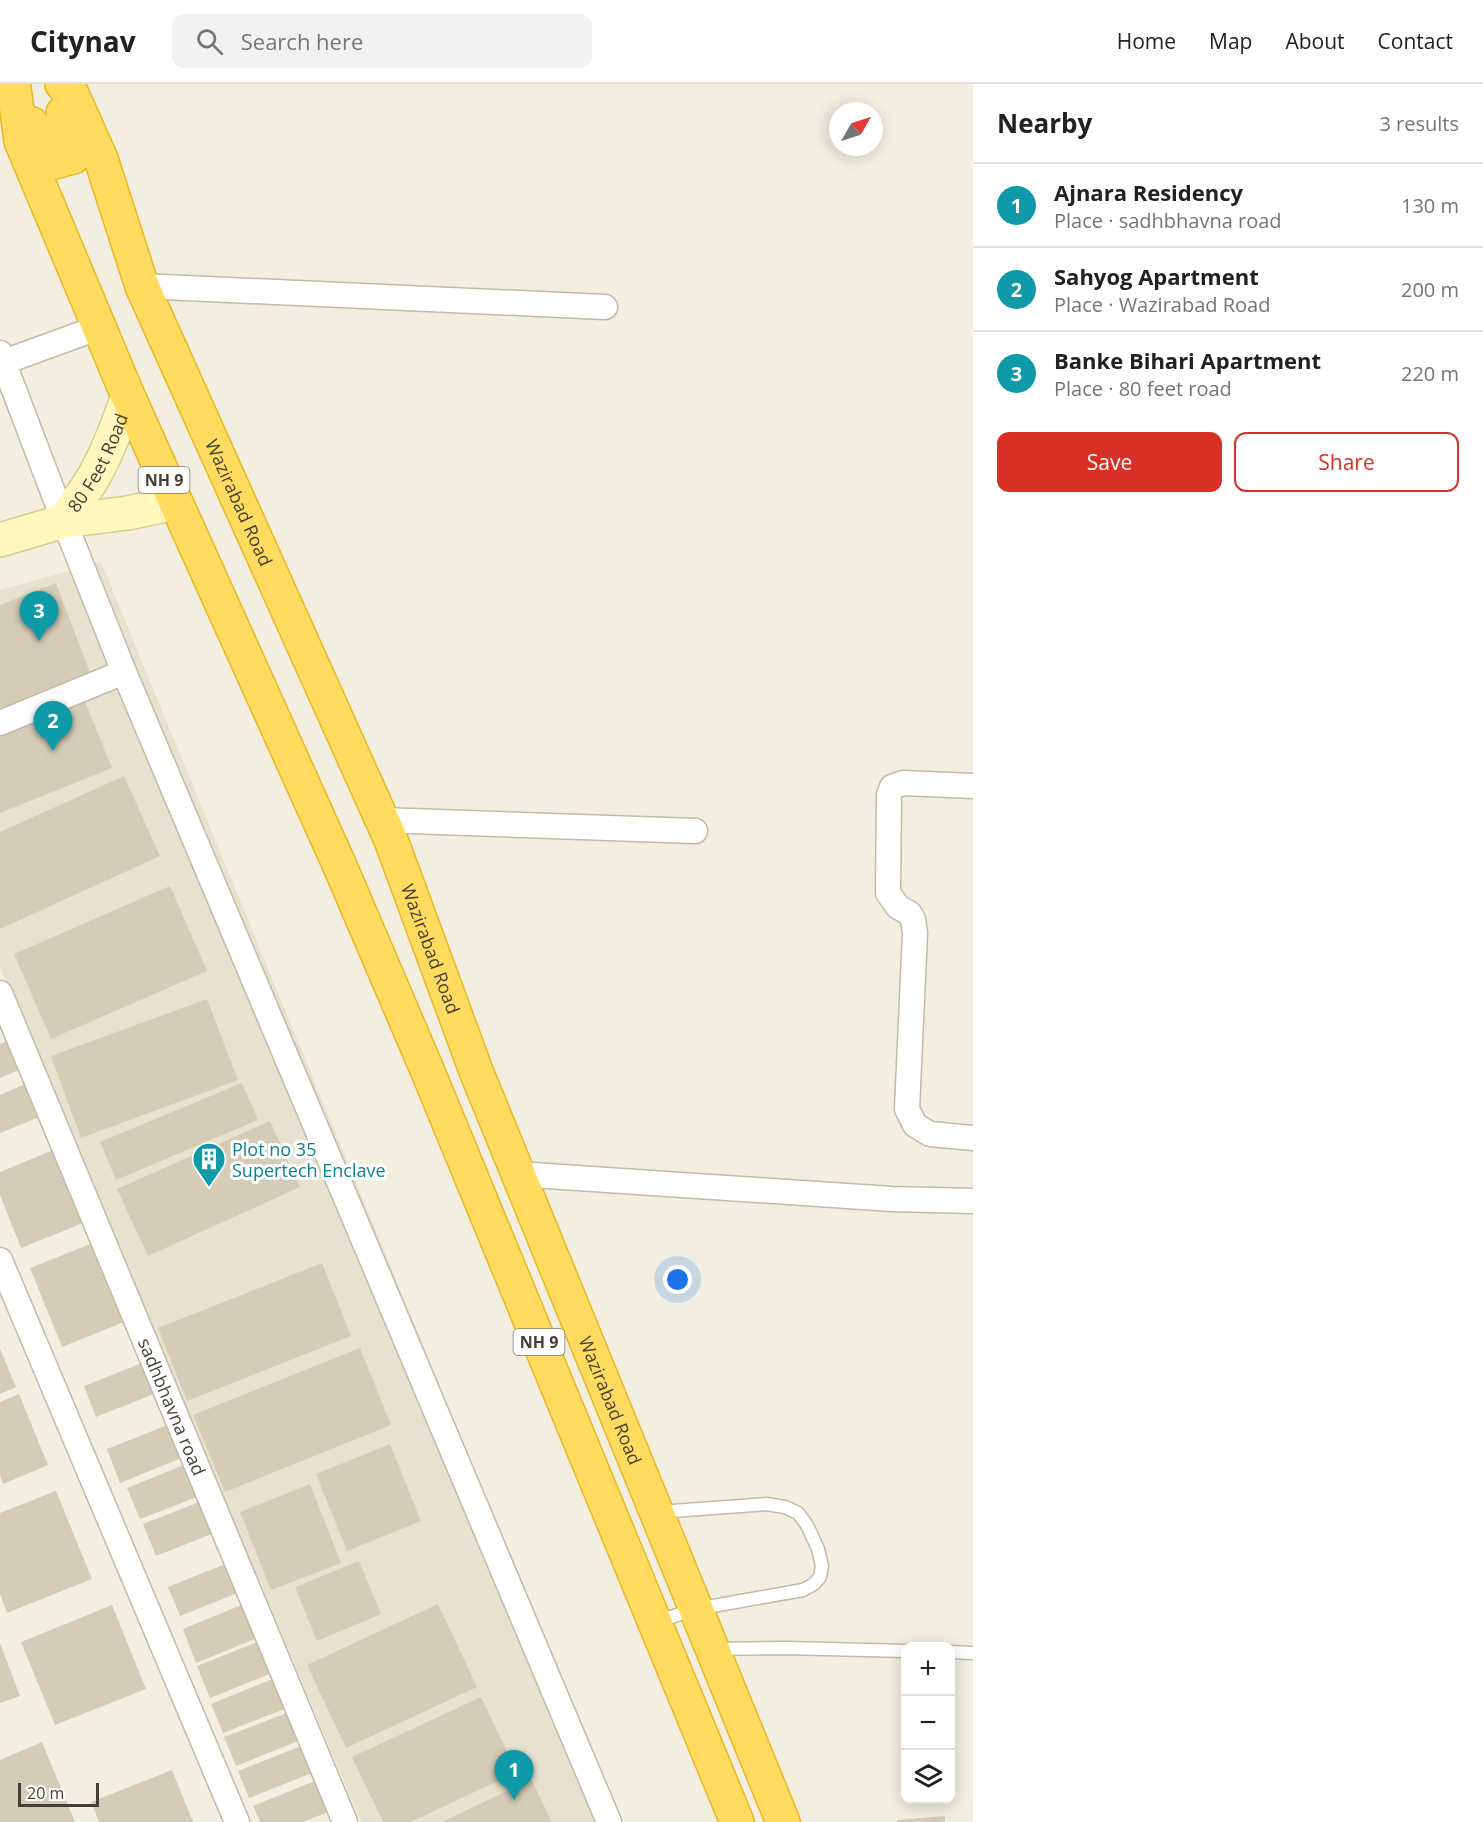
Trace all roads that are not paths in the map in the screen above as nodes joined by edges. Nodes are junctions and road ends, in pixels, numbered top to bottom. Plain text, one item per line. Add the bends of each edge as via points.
1 (50, 84) edge
2 (62, 84) edge
3 (11, 104) edge
4 (142, 286) junction
5 (605, 307) dead end
6 (100, 327) junction
7 (2, 357) edge
8 (128, 396) junction
9 (175, 503) junction
10 (64, 521) junction
11 (0, 540) edge
12 (124, 672) junction
13 (0, 723) edge
14 (973, 786) edge
15 (386, 830) junction
16 (695, 831) dead end
17 (0, 993) edge
18 (973, 1138) edge
19 (518, 1174) junction
20 (973, 1201) edge
21 (0, 1260) edge
22 (656, 1512) junction
23 (696, 1609) junction
24 (654, 1622) junction
25 (712, 1649) junction
26 (901, 1651) edge
27 (955, 1652) edge
28 (973, 1653) edge
29 (237, 1822) edge
30 (345, 1822) edge
31 (609, 1822) edge
32 (737, 1822) edge
33 (783, 1822) edge

1 - 3 highway, NH 9 via 77,147 73,157 55,162
2 - 4 highway, Wazirabad Road via 72,94 101,159
3 - 6 highway, NH 9 via 21,141
4 - 5 street
4 - 15 highway, Wazirabad Road
6 - 7 street
6 - 8 highway, NH 9
7 - 10 street
8 - 9 highway, NH 9
8 - 10 street, 80 Feet Road via 105,456
9 - 10 street, 80 Feet Road
9 - 24 highway, NH 9 via 429,1072
10 - 11 street, 80 Feet Road
10 - 12 street
12 - 13 street
12 - 31 street
14 - 18 street via 903,783 892,787 888,893 898,908 909,913 915,933 907,1109 915,1125 930,1134
15 - 16 street
15 - 19 highway, Wazirabad Road
17 - 30 street, sadhbhavna road
19 - 20 street
19 - 22 highway, Wazirabad Road
21 - 29 street
22 - 23 highway, Wazirabad Road
22 - 23 lane via 766,1504 785,1507 798,1513 807,1524 818,1548 820,1577 803,1590
23 - 24 lane
23 - 25 highway, Wazirabad Road
24 - 32 highway, NH 9
25 - 26 lane
25 - 33 highway, Wazirabad Road
27 - 28 lane

